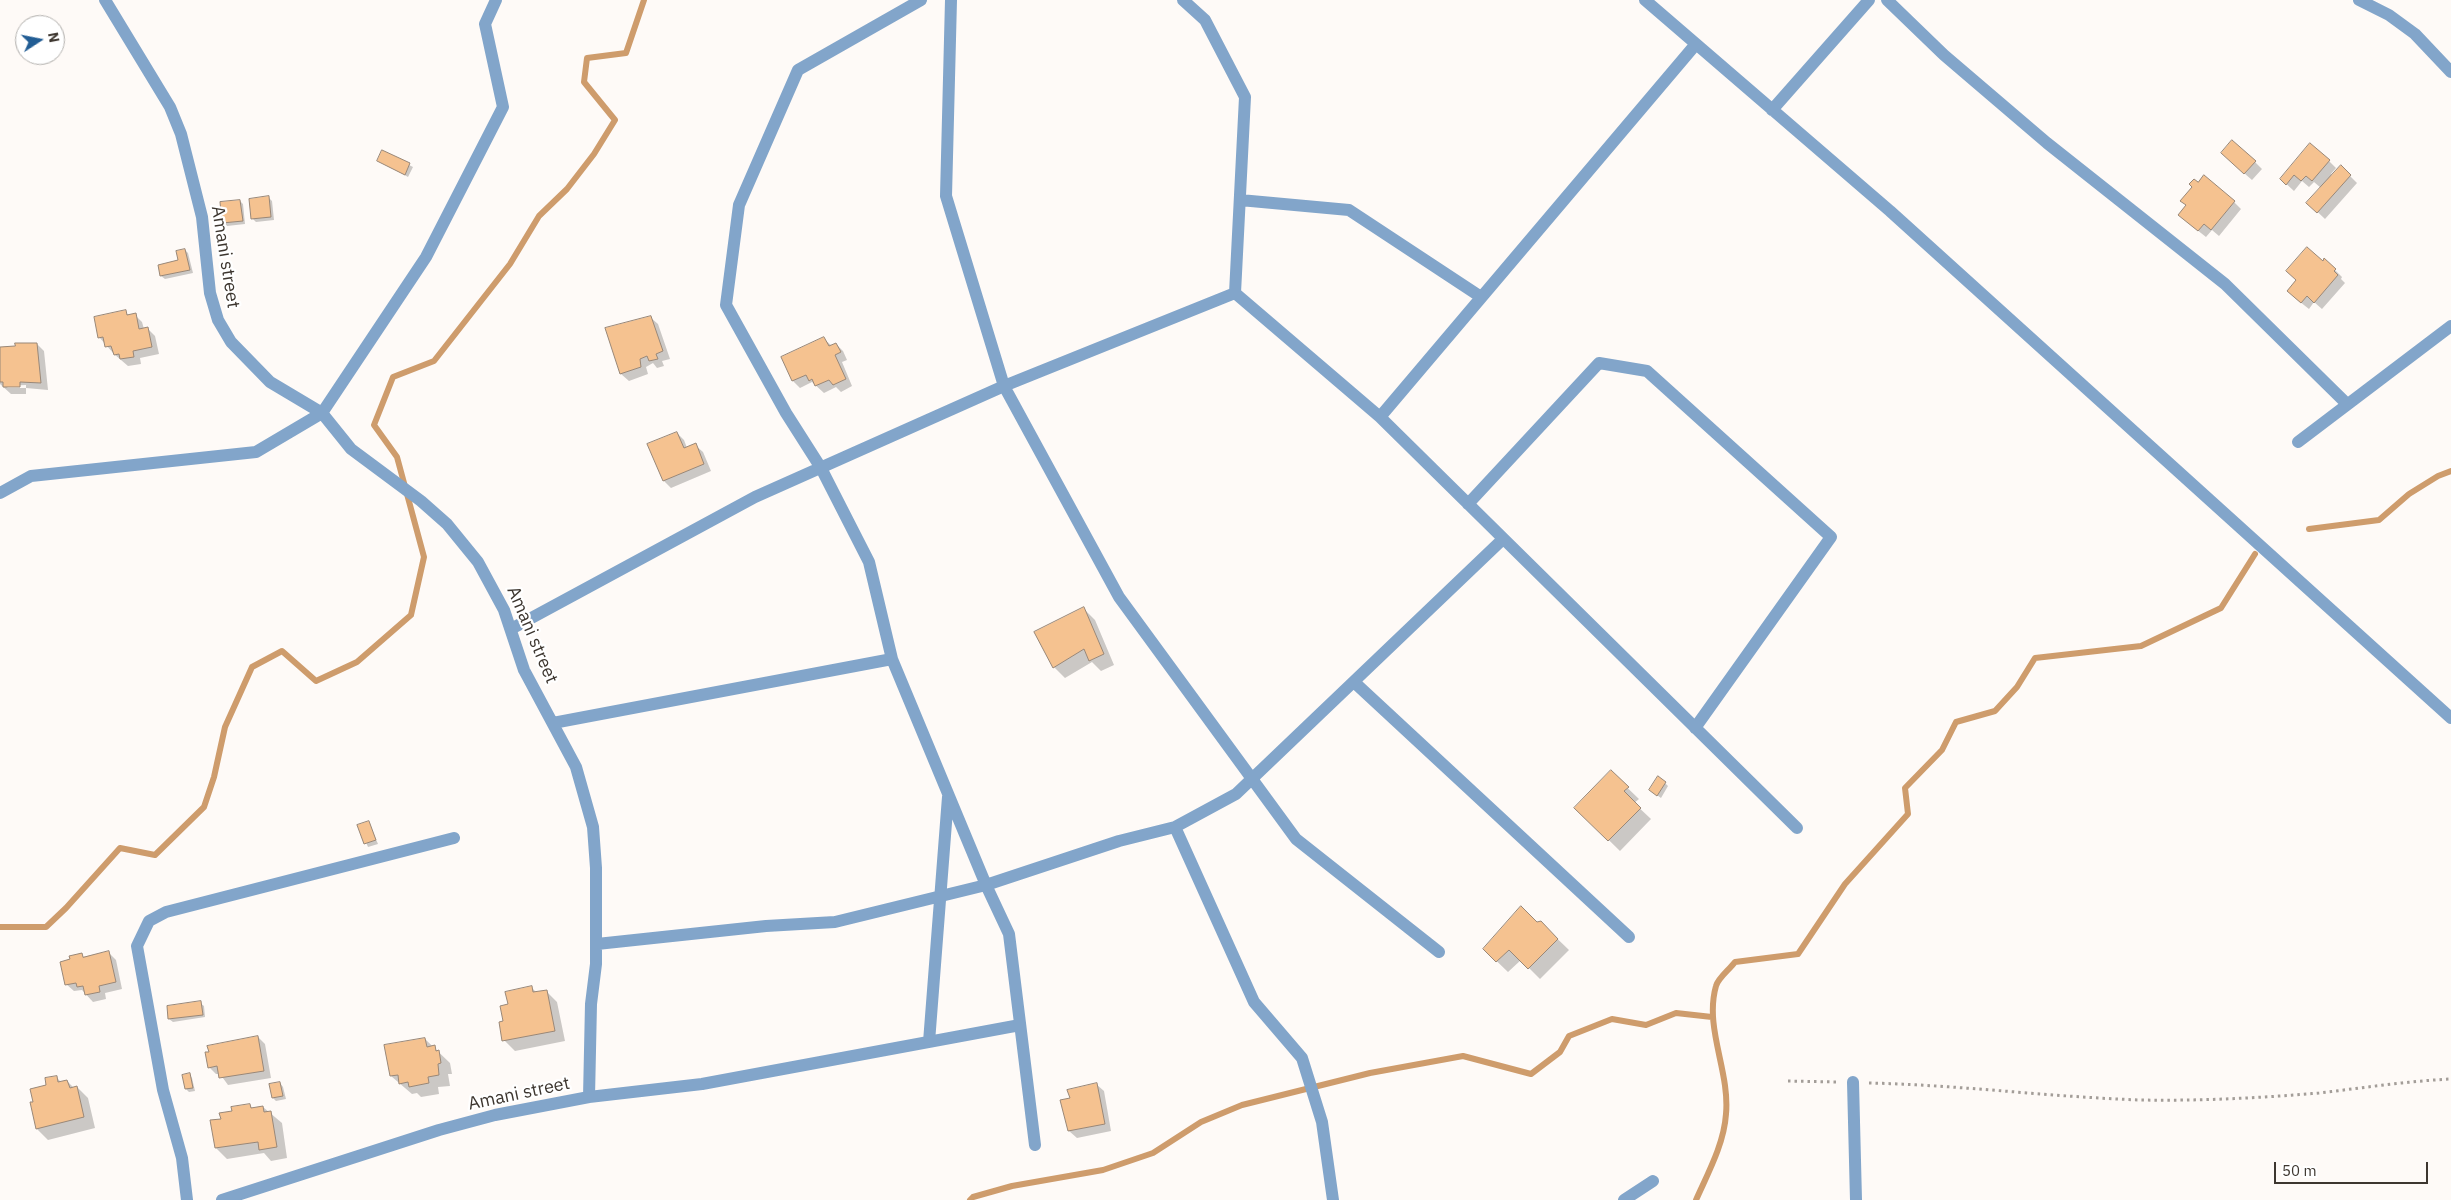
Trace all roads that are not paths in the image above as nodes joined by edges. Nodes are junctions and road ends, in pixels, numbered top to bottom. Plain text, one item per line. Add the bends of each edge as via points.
1 (105, 0) edge
2 (496, 0) edge
3 (922, 0) edge
4 (950, 0) edge
5 (1183, 0) edge
6 (1645, 0) edge
7 (1869, 0) edge
8 (1887, 0) edge
9 (2359, 0) edge
10 (1696, 44) junction
11 (2451, 72) edge
12 (1772, 110) junction
13 (1240, 200) junction
14 (1235, 293) junction
15 (1482, 297) junction
16 (2451, 326) edge
17 (1004, 386) junction
18 (2347, 404) junction
19 (322, 413) junction
20 (1380, 417) junction
21 (2298, 442) dead end
22 (821, 468) junction
23 (0, 493) edge
24 (1468, 504) junction
25 (1503, 538) junction
26 (511, 629) junction
27 (892, 659) junction
28 (1354, 682) junction
29 (2451, 718) edge
30 (553, 722) junction
31 (1695, 728) junction
32 (1252, 779) junction
33 (948, 794) junction
34 (1176, 827) junction
35 (1797, 828) dead end
36 (454, 838) dead end
37 (986, 885) junction
38 (940, 897) junction
39 (1629, 937) dead end
40 (597, 944) junction
41 (1439, 952) dead end
42 (1020, 1026) junction
43 (929, 1042) junction
44 (1853, 1082) road end
45 (589, 1097) junction
46 (1035, 1145) dead end
47 (1653, 1181) dead end
48 (187, 1200) edge
49 (222, 1200) edge
50 (1333, 1200) edge
51 (1624, 1200) edge
52 (1856, 1200) edge

1 - 19 street, Amani street via 170,108 181,134 202,217 210,294 218,320 231,342 270,382
2 - 19 street via 486,24 503,107 426,257
3 - 22 street via 798,70 739,205 726,305 786,413
4 - 17 street via 946,196
5 - 13 street via 1205,20 1246,97
6 - 10 street
7 - 12 street
8 - 18 street via 1944,55 2047,143 2225,284
9 - 11 street via 2389,15 2415,34
10 - 12 street
10 - 15 street
12 - 29 street via 1890,211
13 - 14 street
13 - 15 street via 1349,210
14 - 17 street
14 - 20 street
15 - 20 street
16 - 18 street
17 - 22 street
17 - 32 street via 1119,597
18 - 21 street
19 - 23 street via 256,452 31,476
19 - 26 street, Amani street via 351,449 447,524 478,562
20 - 24 street
22 - 26 street via 755,497
22 - 27 street via 869,562
24 - 25 street
24 - 31 street via 1599,363 1647,371 1831,537
25 - 28 street
25 - 31 street
26 - 30 street, Amani street via 524,670
27 - 30 street
27 - 33 street
28 - 32 street
28 - 39 street
30 - 40 street, Amani street via 576,767 592,827
31 - 35 street
32 - 34 street via 1236,794
32 - 41 street via 1296,839
33 - 37 street
33 - 38 street
34 - 37 street via 1119,840
34 - 50 street via 1254,1002 1302,1058 1322,1122
36 - 48 street via 166,912 148,921 137,946 163,1090 182,1158
37 - 38 street
37 - 42 street via 1009,934
38 - 40 street via 835,922
38 - 43 street
40 - 45 street, Amani street via 591,1004
42 - 43 street
42 - 46 street
43 - 45 street via 702,1084
44 - 52 street
45 - 49 street, Amani street via 439,1130
47 - 51 street

